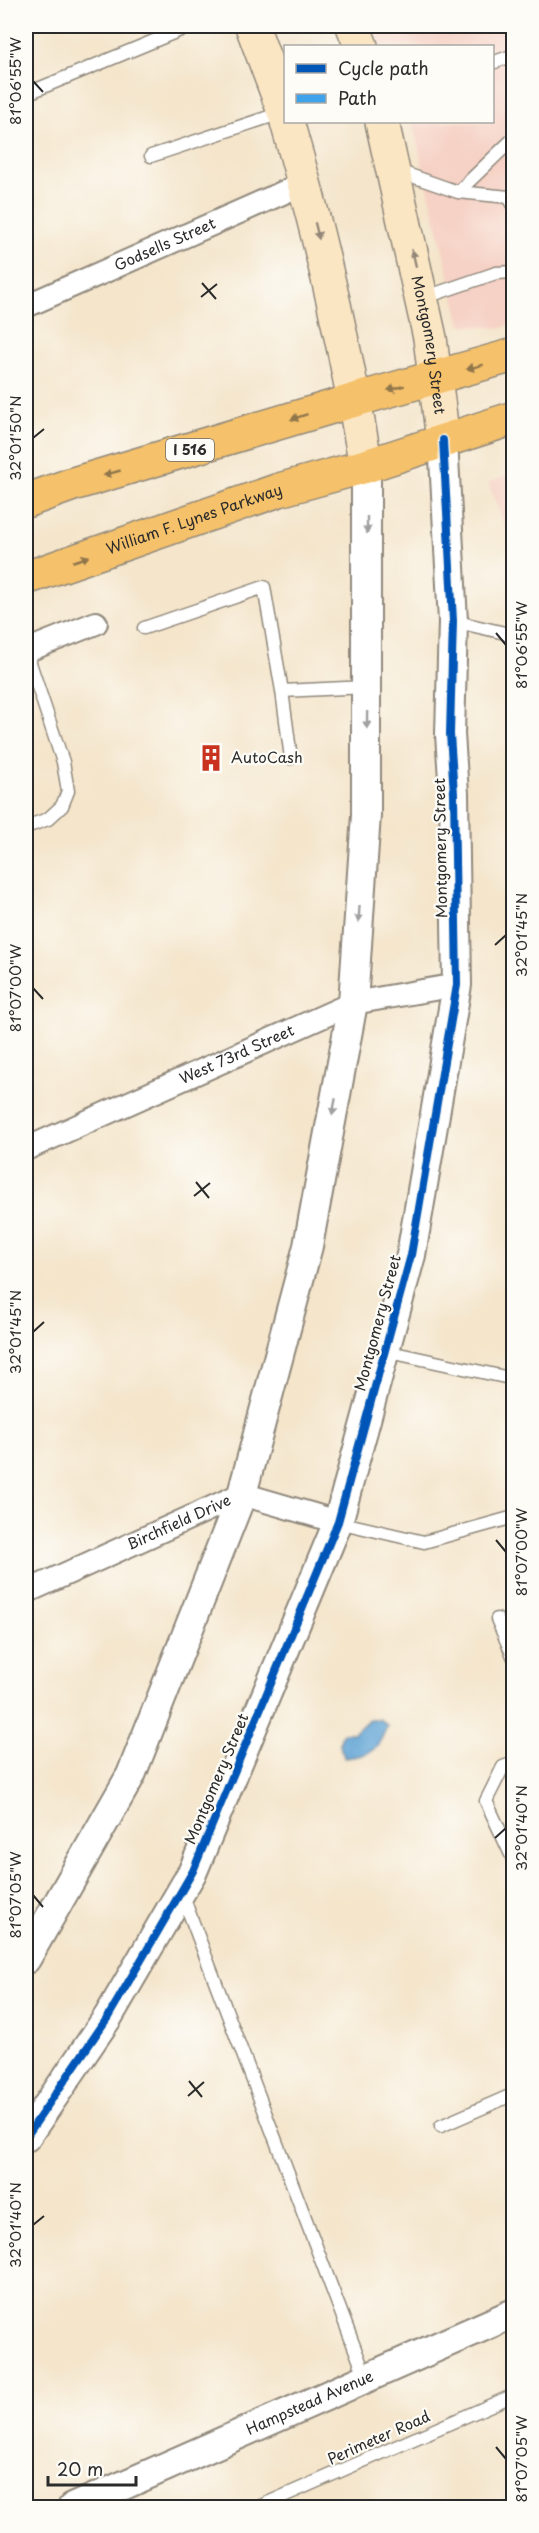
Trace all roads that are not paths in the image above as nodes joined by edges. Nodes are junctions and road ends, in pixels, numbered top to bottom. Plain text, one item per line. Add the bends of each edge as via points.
1 (190, 26) edge
2 (252, 26) edge
3 (353, 26) edge
4 (361, 45) edge
5 (513, 55) edge
6 (494, 62) edge
7 (26, 94) edge
8 (284, 114) edge
9 (284, 117) edge
10 (287, 123) edge
11 (382, 123) edge
12 (513, 138) edge
13 (151, 156) dead end
14 (394, 169) junction
15 (305, 183) junction
16 (458, 192) junction
17 (513, 207) edge
18 (513, 272) edge
19 (423, 298) junction
20 (26, 306) edge
21 (513, 355) edge
22 (437, 377) junction
23 (355, 400) junction
24 (513, 418) edge
25 (443, 440) junction
26 (366, 466) junction
27 (26, 501) edge
28 (26, 578) edge
29 (453, 621) junction
30 (96, 623) dead end
31 (144, 628) dead end
32 (513, 639) edge
33 (26, 651) edge
34 (368, 687) junction
35 (282, 691) junction
36 (291, 758) dead end
37 (26, 827) edge
38 (457, 985) junction
39 (353, 1003) junction
40 (26, 1149) edge
41 (385, 1352) junction
42 (513, 1379) edge
43 (242, 1494) junction
44 (513, 1517) edge
45 (338, 1522) junction
46 (26, 1592) edge
47 (497, 1619) dead end
48 (513, 1658) edge
49 (513, 1763) edge
50 (513, 1861) edge
51 (181, 1891) junction
52 (26, 1959) edge
53 (513, 2094) edge
54 (441, 2126) dead end
55 (26, 2137) edge
56 (513, 2313) edge
57 (366, 2378) junction
58 (513, 2395) edge
59 (72, 2508) edge
60 (256, 2508) edge

1 - 7 lane
2 - 8 main road
3 - 4 main road
5 - 6 lane
9 - 13 lane
10 - 15 main road
11 - 14 main road, Montgomery Street
12 - 16 lane
14 - 16 lane
19 -> 14 main road, Montgomery Street
15 - 20 street, Godsells Street
15 -> 23 main road
16 - 17 lane via 509,197
18 - 19 lane via 496,273
19 - 22 main road, Montgomery Street
21 -> 22 highway
22 -> 23 highway
22 - 25 main road, Montgomery Street
23 - 26 main road
23 -> 27 highway, I 516
24 - 25 highway, William F. Lynes Parkway
25 - 26 highway, William F. Lynes Parkway
25 - 29 street, Montgomery Street
28 -> 26 highway, William F. Lynes Parkway via 279,490
26 -> 34 street
29 - 32 lane via 505,633
29 - 38 street, Montgomery Street via 450,734
30 - 33 street
31 - 35 lane via 264,587
33 - 37 lane via 63,762 68,791 62,806 48,819
34 - 35 lane
34 -> 39 street via 366,814
35 - 36 lane
38 - 39 street, West 73rd Street
38 - 41 street, Montgomery Street via 411,1255
39 - 40 street, West 73rd Street
39 -> 43 street via 308,1246
41 - 42 lane
41 - 45 street, Montgomery Street
43 - 45 street, Birchfield Drive
43 - 46 street, Birchfield Drive
43 - 52 street via 131,1775
44 - 45 lane via 424,1542
45 - 51 street, Montgomery Street via 193,1871
47 - 48 lane
49 - 50 lane via 503,1767 486,1800
51 - 55 street, Montgomery Street via 108,2017
51 - 57 lane
53 - 54 lane
56 - 57 street, Hampstead Avenue
57 - 59 street, Hampstead Avenue
58 - 60 lane, Perimeter Road

